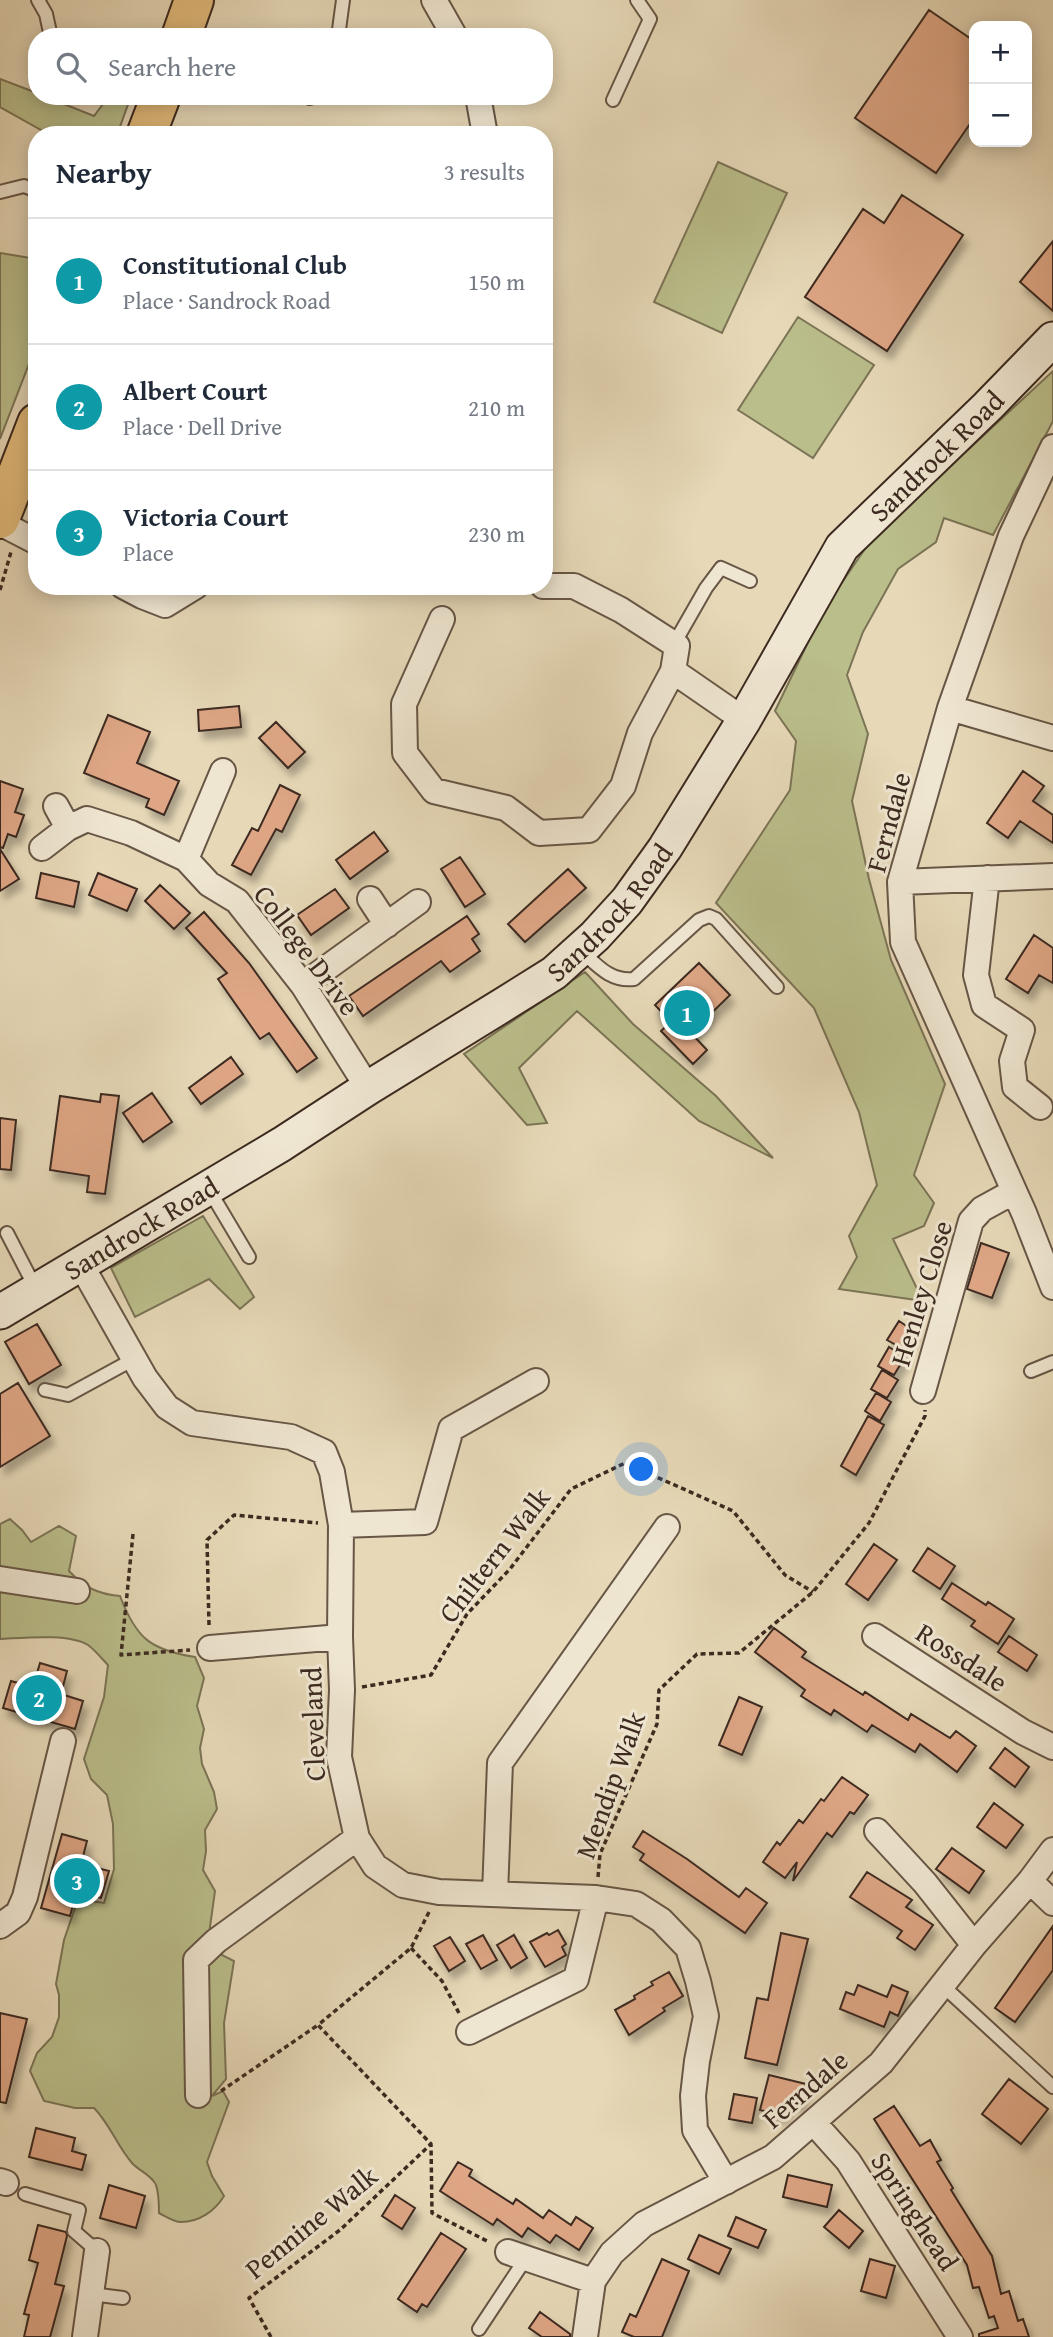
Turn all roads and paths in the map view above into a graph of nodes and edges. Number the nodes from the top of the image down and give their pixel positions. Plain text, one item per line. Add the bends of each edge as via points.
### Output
1 (38, 0) edge
2 (194, 0) edge
3 (344, 0) edge
4 (434, 0) edge
5 (637, 0) edge
6 (49, 28) edge
7 (184, 28) edge
8 (339, 28) edge
9 (450, 28) edge
10 (612, 100) dead end
11 (480, 105) edge
12 (483, 126) edge
13 (28, 188) edge
14 (0, 192) edge
15 (1053, 339) edge
16 (28, 447) edge
17 (1053, 447) edge
18 (0, 521) edge
19 (28, 537) edge
20 (750, 581) dead end
21 (553, 586) edge
22 (142, 595) edge
23 (181, 595) edge
24 (442, 618) dead end
25 (674, 644) junction
26 (673, 671) junction
27 (950, 708) junction
28 (744, 720) junction
29 (1053, 738) edge
30 (224, 772) dead end
31 (56, 806) dead end
32 (68, 828) junction
33 (42, 848) dead end
34 (186, 859) junction
35 (1053, 876) edge
36 (987, 878) junction
37 (900, 882) junction
38 (370, 899) dead end
39 (418, 902) dead end
40 (387, 925) junction
41 (580, 950) junction
42 (303, 985) junction
43 (777, 987) dead end
44 (368, 1088) junction
45 (1040, 1107) dead end
46 (207, 1188) junction
47 (1013, 1192) junction
48 (7, 1233) dead end
49 (249, 1257) dead end
50 (80, 1263) junction
51 (1053, 1287) edge
52 (37, 1289) junction
53 (0, 1312) edge
54 (134, 1359) junction
55 (1053, 1362) edge
56 (1031, 1371) dead end
57 (537, 1381) dead end
58 (45, 1390) dead end
59 (923, 1391) joint
60 (341, 1525) junction
61 (667, 1527) dead end
62 (133, 1534) dead end
63 (0, 1579) edge
64 (77, 1591) dead end
65 (813, 1592) junction
66 (875, 1636) dead end
67 (340, 1637) junction
68 (210, 1648) junction
69 (342, 1690) junction
70 (63, 1741) dead end
71 (1053, 1747) edge
72 (877, 1831) dead end
73 (356, 1838) junction
74 (1053, 1850) edge
75 (1030, 1881) junction
76 (439, 1892) junction
77 (495, 1894) junction
78 (596, 1898) junction
79 (1053, 1903) edge
80 (0, 1926) edge
81 (974, 1945) junction
82 (411, 1948) junction
83 (942, 1985) junction
84 (318, 2025) junction
85 (469, 2032) joint
86 (1053, 2087) edge
87 (204, 2096) joint
88 (814, 2123) junction
89 (430, 2144) junction
90 (726, 2182) junction
91 (10, 2186) edge
92 (97, 2251) joint
93 (517, 2255) junction
94 (593, 2281) junction
95 (91, 2294) junction
96 (123, 2298) dead end
97 (479, 2329) dead end
98 (85, 2337) edge
99 (271, 2337) edge
100 (585, 2337) edge
101 (960, 2337) edge

1 - 6 lane
2 - 7 main road
3 - 8 lane
4 - 9 street
5 - 10 lane via 650,19
11 - 12 street
13 - 14 lane
15 - 28 street, Sandrock Road via 842,547
16 - 18 main road
17 - 27 street, Ferndale via 1011,536
18 - 19 street
20 - 25 lane via 721,568
21 - 25 street via 574,586
22 - 23 street via 165,605
24 - 26 street via 404,704 405,753 434,791 506,808 539,833 589,830 623,786 640,733
25 - 26 street
26 - 28 street
27 - 29 street
27 - 37 street, Ferndale
28 - 41 street, Sandrock Road via 665,848 626,901
30 - 34 street
31 - 32 street
32 - 33 street, College Drive
32 - 34 street, College Drive via 87,819 131,833
34 - 42 street, College Drive via 209,884 237,901
35 - 36 street
36 - 37 street
36 - 45 street via 976,975 984,1004 1022,1030 1012,1061 1015,1087
37 - 47 street, Ferndale via 903,942
38 - 40 street
39 - 40 street
40 - 42 street
41 - 43 lane via 609,975 622,981 634,979 709,916
41 - 44 street, Sandrock Road via 554,973
42 - 44 street, College Drive
44 - 46 street, Sandrock Road
46 - 49 lane
46 - 50 street, Sandrock Road
47 - 51 street, Ferndale
47 - 59 street, Henley Close via 982,1209 971,1221
48 - 52 lane
50 - 52 street, Sandrock Road
50 - 54 street, Cleveland
52 - 53 street, Sandrock Road
54 - 58 lane via 68,1395
54 - 60 street, Cleveland via 167,1407 192,1423 291,1437 324,1452
55 - 56 lane
57 - 60 street via 451,1429 425,1522
59 - 65 path, Mendip Walk via 925,1416 869,1522
60 - 67 street, Cleveland
60 - 68 path via 234,1515 207,1540
61 - 77 street via 500,1763
62 - 68 path via 121,1655
63 - 64 street
65 - 69 path, Chiltern Walk via 785,1575 733,1511 625,1463 571,1489 510,1569 467,1614 431,1675
65 - 78 path, Mendip Walk via 738,1653 697,1654 659,1690 657,1724 600,1854
66 - 71 street, Rossdale
67 - 68 street
67 - 69 street, Cleveland
69 - 73 street, Cleveland via 339,1757
70 - 80 street via 25,1896 18,1913
72 - 81 street via 925,1882
73 - 76 street, Cleveland via 375,1866 403,1885
73 - 87 street via 196,1960
74 - 75 street, Ferndale
75 - 79 street
75 - 81 street, Ferndale
76 - 77 street, Cleveland
76 - 82 path
77 - 78 street, Cleveland
78 - 85 street via 576,1979
78 - 90 street, Cleveland via 636,1904 661,1920 688,1948 706,2015 693,2096 695,2130
81 - 83 street, Ferndale
82 - 84 path
82 - 85 path via 442,1981
83 - 86 lane
83 - 88 street, Ferndale via 881,2063
84 - 87 path
84 - 89 path
88 - 90 street, Ferndale via 773,2157
88 - 101 street, Springhead via 848,2161
89 - 93 path via 432,2213
89 - 99 path, Pennine Walk via 341,2230 249,2298
90 - 94 street, Ferndale via 644,2224 612,2253
91 - 92 lane via 79,2210 74,2231
92 - 95 street
93 - 94 street
93 - 97 lane
94 - 100 street, Ferndale
95 - 96 lane
95 - 98 street

